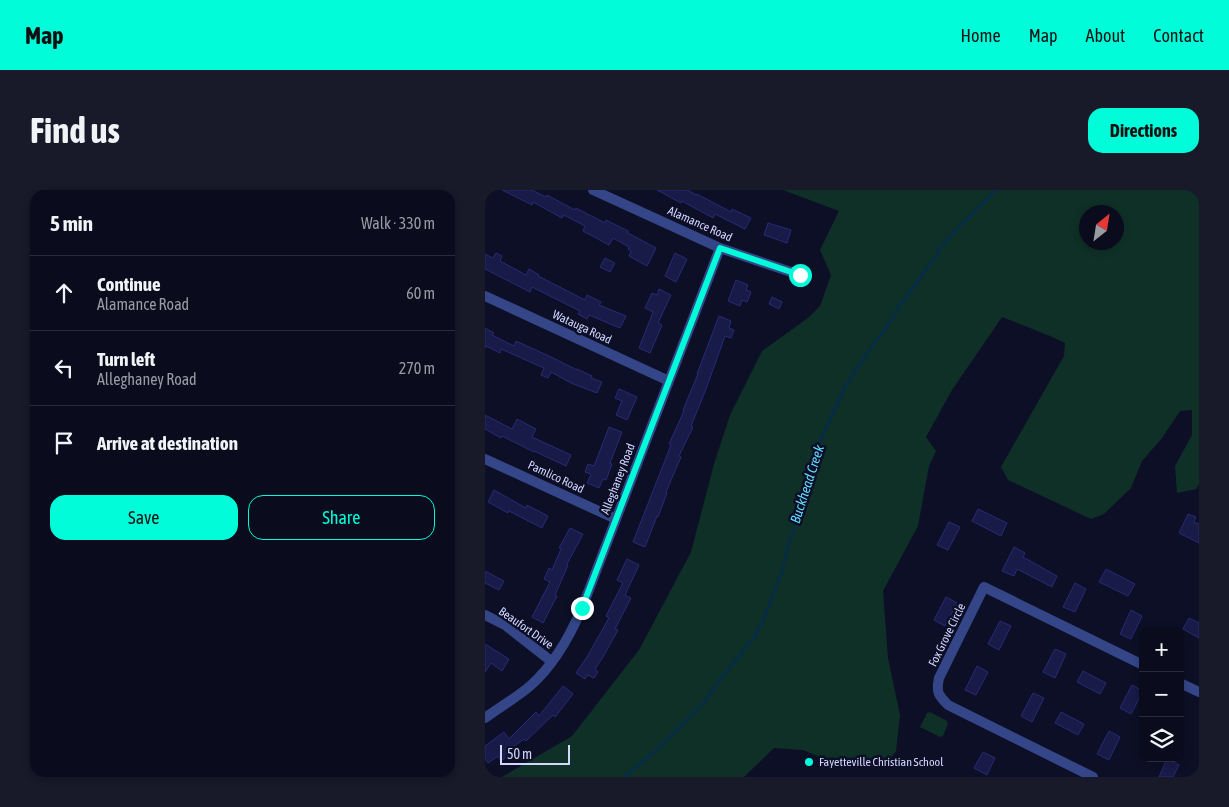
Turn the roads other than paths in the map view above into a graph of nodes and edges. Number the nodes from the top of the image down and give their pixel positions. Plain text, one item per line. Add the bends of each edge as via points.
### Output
1 (593, 190) edge
2 (720, 248) junction
3 (800, 275) dead end
4 (485, 296) edge
5 (669, 381) junction
6 (485, 458) edge
7 (616, 519) junction
8 (485, 614) edge
9 (551, 661) junction
10 (1139, 663) edge
11 (1184, 685) edge
12 (1199, 692) edge
13 (485, 718) edge
14 (1093, 777) edge

1 - 2 street, Alamance Road
2 - 3 street, Alamance Road
2 - 5 street, Alleghaney Road
4 - 5 street, Watauga Road
5 - 7 street, Alleghaney Road
6 - 7 street, Pamlico Road
7 - 9 street, Alleghaney Road via 576,622
8 - 9 street, Beaufort Drive
9 - 13 street, Alleghaney Road via 530,686
10 - 14 street, Fox Grove Circle via 984,587 939,678 939,697 948,705
11 - 12 street

